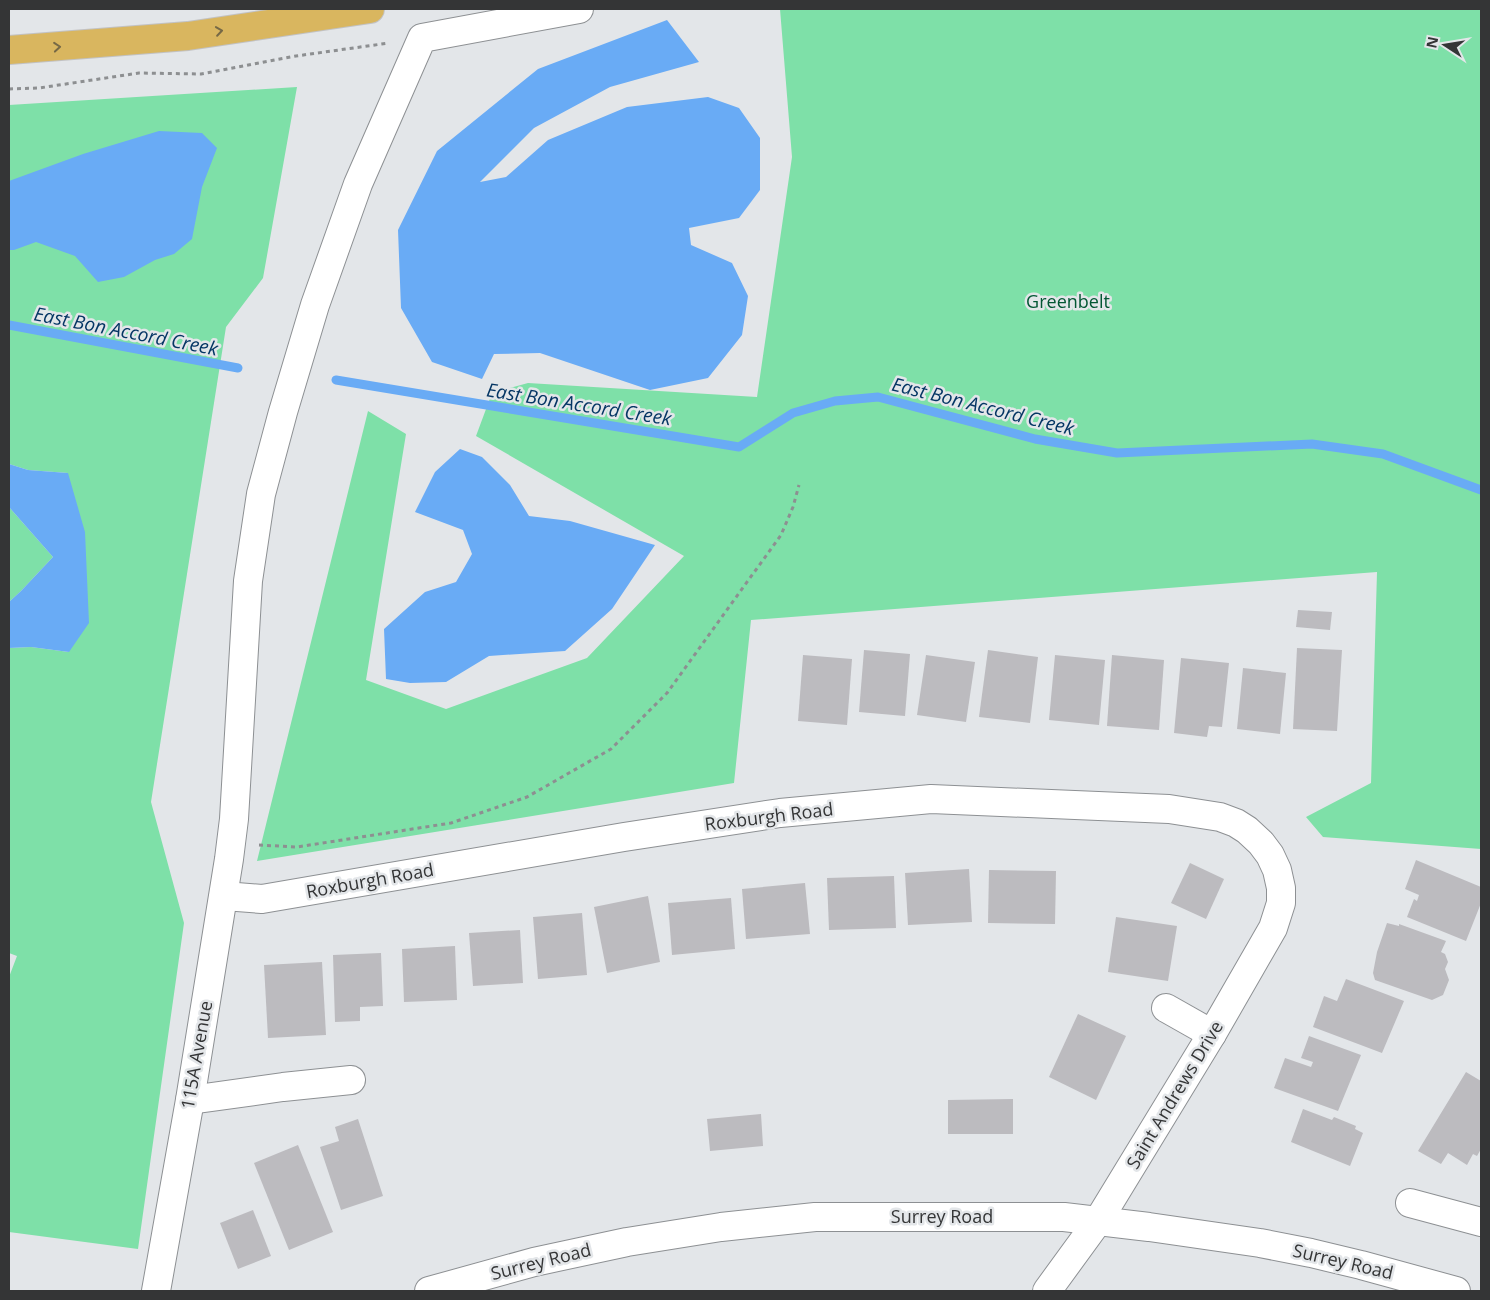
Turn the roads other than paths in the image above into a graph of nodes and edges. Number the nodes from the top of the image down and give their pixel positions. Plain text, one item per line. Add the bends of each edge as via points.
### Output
1 (370, 9) edge
2 (579, 9) edge
3 (9, 50) edge
4 (1281, 888) joint
5 (224, 896) junction
6 (1166, 1008) dead end
7 (1212, 1034) junction
8 (351, 1080) dead end
9 (190, 1100) junction
10 (1410, 1203) dead end
11 (1098, 1220) junction
12 (1481, 1222) edge
13 (156, 1291) edge
14 (429, 1291) edge
15 (1047, 1291) edge
16 (1456, 1291) edge

3 -> 1 highway via 188,36
2 - 5 street, 115A Avenue via 422,38 358,184 318,295 261,494 248,581 233,831
4 - 5 street, Roxburgh Road via 1277,870 1261,843 1236,823 1220,817 1169,808 931,799 780,813 262,899
4 - 7 street, Saint Andrews Drive via 1273,928
5 - 9 street, 115A Avenue
6 - 7 street
7 - 11 street, Saint Andrews Drive
8 - 9 street
9 - 13 street, 115A Avenue
10 - 12 street
11 - 14 street, Surrey Road via 1064,1217 806,1218 721,1227 627,1242 534,1262
11 - 15 street, Saint Andrews Drive
11 - 16 street, Surrey Road via 1277,1247 1361,1265

